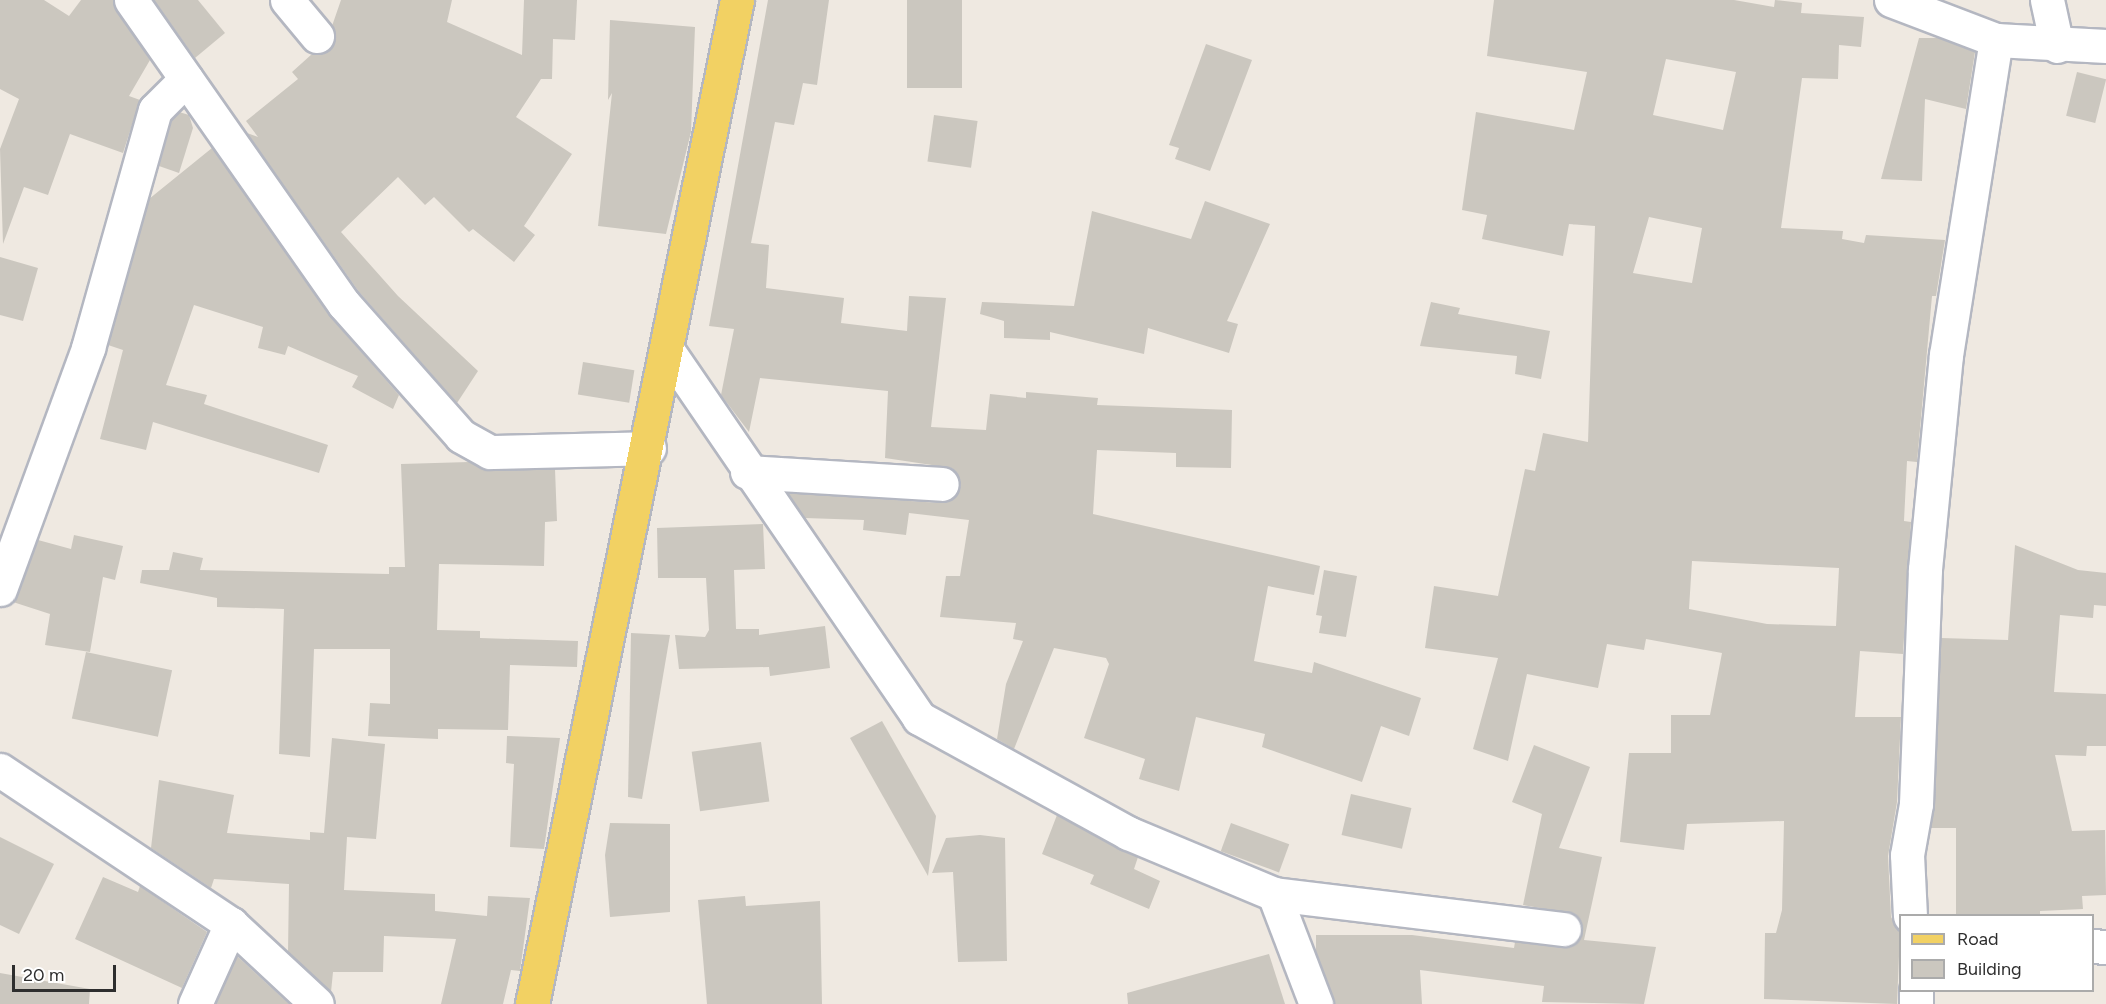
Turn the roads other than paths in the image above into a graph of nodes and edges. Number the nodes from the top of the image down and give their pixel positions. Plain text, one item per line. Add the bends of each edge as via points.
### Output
1 (131, 0) edge
2 (287, 0) edge
3 (737, 0) edge
4 (1891, 0) edge
5 (2047, 0) edge
6 (317, 36) dead end
7 (1996, 40) junction
8 (2057, 46) junction
9 (2106, 46) edge
10 (186, 79) junction
11 (668, 351) junction
12 (649, 448) junction
13 (747, 472) junction
14 (942, 484) dead end
15 (0, 589) edge
16 (0, 770) edge
17 (1274, 894) junction
18 (1910, 914) edge
19 (231, 924) junction
20 (1564, 929) dead end
21 (195, 1004) edge
22 (317, 1004) edge
23 (532, 1004) edge
24 (1316, 1004) edge

1 - 10 street
2 - 6 street
3 - 11 main road
4 - 7 street
5 - 8 street
7 - 8 street
7 - 18 street via 1944,367 1925,569 1916,804 1906,855
8 - 9 street
10 - 12 street via 344,304 461,436 490,452
10 - 15 street via 155,110 88,348
11 - 12 main road
11 - 13 street
12 - 23 main road
13 - 14 street
13 - 17 street via 827,577 919,718 1128,833
16 - 19 street
17 - 20 street
17 - 24 street
19 - 21 street
19 - 22 street

